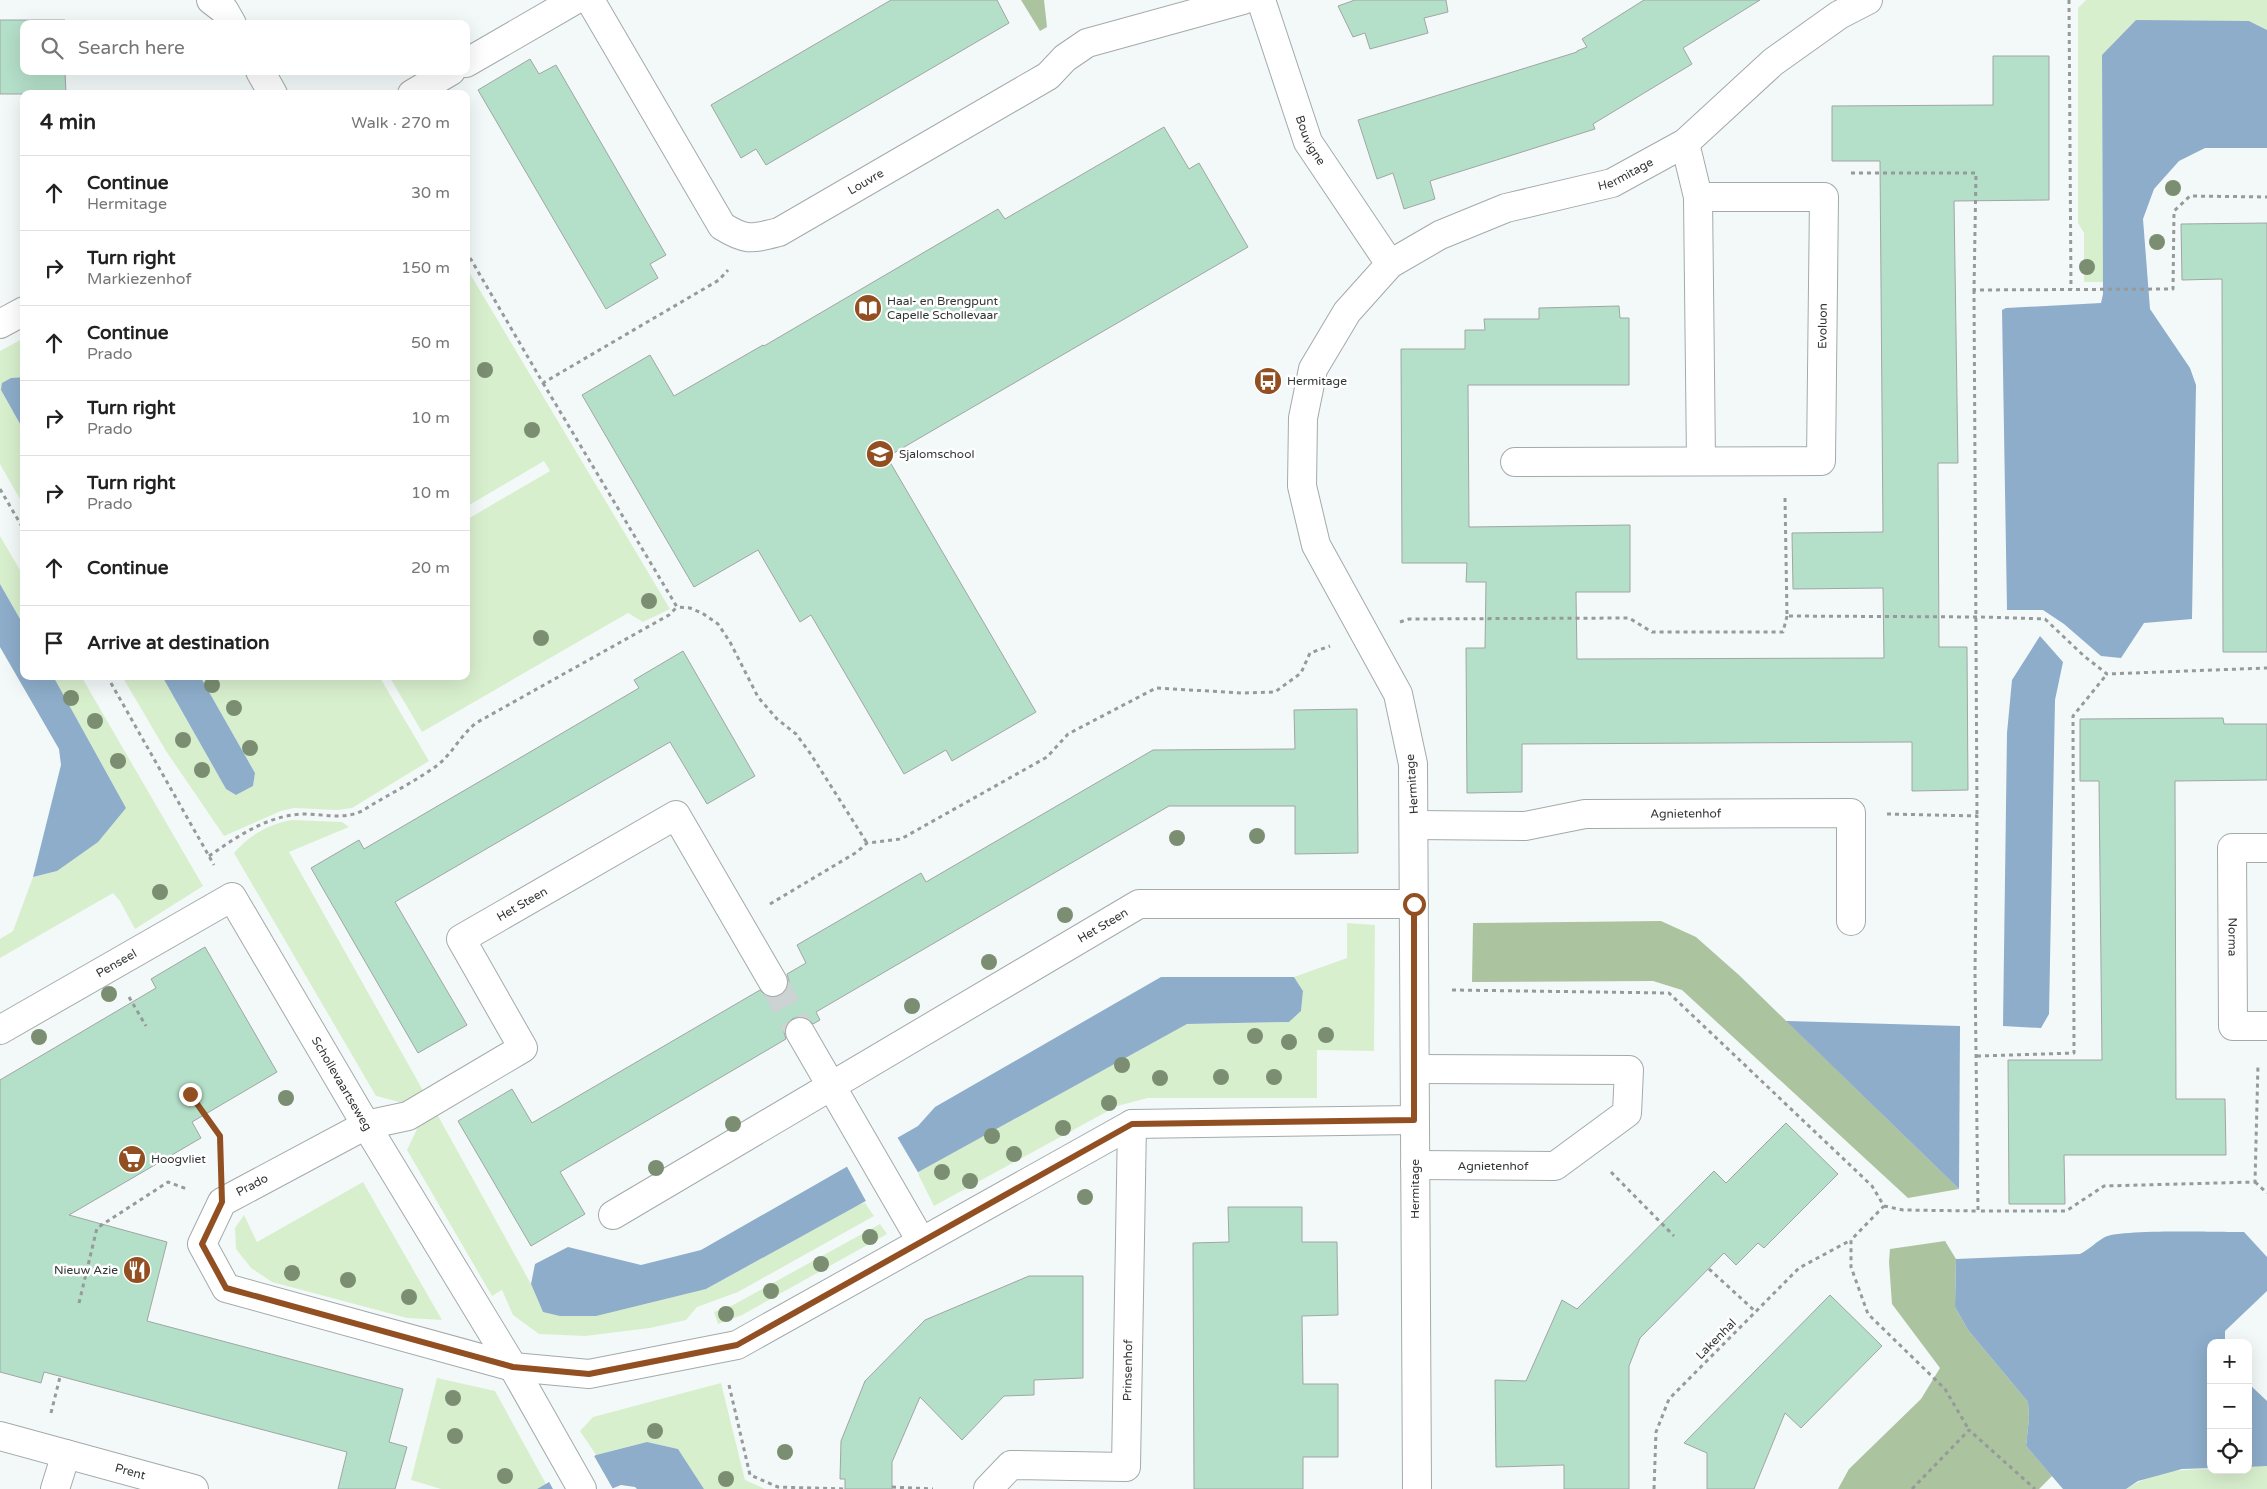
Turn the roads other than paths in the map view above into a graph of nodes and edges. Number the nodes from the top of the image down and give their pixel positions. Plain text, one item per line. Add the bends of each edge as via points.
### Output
1 (211, 0) edge
2 (575, 0) edge
3 (590, 0) edge
4 (1243, 0) edge
5 (1261, 0) edge
6 (1868, 0) edge
7 (230, 20) edge
8 (470, 61) edge
9 (262, 75) edge
10 (444, 75) edge
11 (271, 90) edge
12 (419, 90) edge
13 (1685, 143) junction
14 (1698, 197) junction
15 (1390, 264) junction
16 (20, 313) edge
17 (0, 324) edge
18 (1701, 461) junction
19 (1515, 462) dead end
20 (1415, 825) junction
21 (2267, 848) edge
22 (232, 897) joint
23 (1414, 904) junction
24 (1850, 921) dead end
25 (773, 982) tunnel mouth
26 (2263, 1026) edge
27 (0, 1030) edge
28 (800, 1032) tunnel mouth
29 (1415, 1069) junction
30 (830, 1086) junction
31 (1414, 1120) junction
32 (1132, 1124) junction
33 (366, 1125) junction
34 (1415, 1166) junction
35 (613, 1215) dead end
36 (920, 1241) junction
37 (513, 1367) junction
38 (0, 1436) edge
39 (66, 1454) junction
40 (55, 1489) edge
41 (194, 1489) edge
42 (582, 1489) edge
43 (988, 1489) edge
44 (1417, 1489) edge

1 - 7 street via 224,10
2 - 8 street
3 - 4 street, Louvre via 722,226 740,238 779,232 1048,76 1065,58 1087,43
5 - 15 street, Bouvigne via 1308,142
6 - 13 street, Hermitage via 1839,15 1773,62
9 - 11 street
10 - 12 street
13 - 14 street
13 - 15 street, Hermitage via 1612,183 1506,208 1440,235
14 - 18 street
14 - 18 street, Evoluon via 1824,196 1821,461
15 - 20 street, Hermitage via 1347,312 1313,369 1303,418 1302,486 1316,546 1398,694 1413,764
16 - 17 street
18 - 19 street, Evoluon
20 - 23 street, Hermitage
20 - 24 street, Agnietenhof via 1525,826 1585,814 1851,813
21 - 26 street, Norma via 2232,848 2233,1026
22 - 27 street, Penseel
22 - 33 street, Schollevaartseweg
23 - 29 street, Hermitage
23 - 30 street, Het Steen via 1139,904
25 - 33 street, Het Steen via 676,815 461,939 523,1048 408,1116
28 - 30 street
29 - 31 street, Hermitage
29 - 34 street, Agnietenhof via 1628,1070 1627,1113 1555,1166
30 - 35 street, Het Steen
30 - 36 street
31 - 32 street
31 - 34 street, Hermitage
32 - 36 street
32 - 43 street, Prinsenhof via 1126,1467 1011,1465
33 - 37 street, Schollevaartseweg
33 - 37 street, Prado via 222,1202 202,1244 226,1288
34 - 44 street, Hermitage
36 - 37 street via 737,1345 589,1374
37 - 42 street, Schollevaartseweg
38 - 39 street, Prent
39 - 40 street
39 - 41 street, Prent

